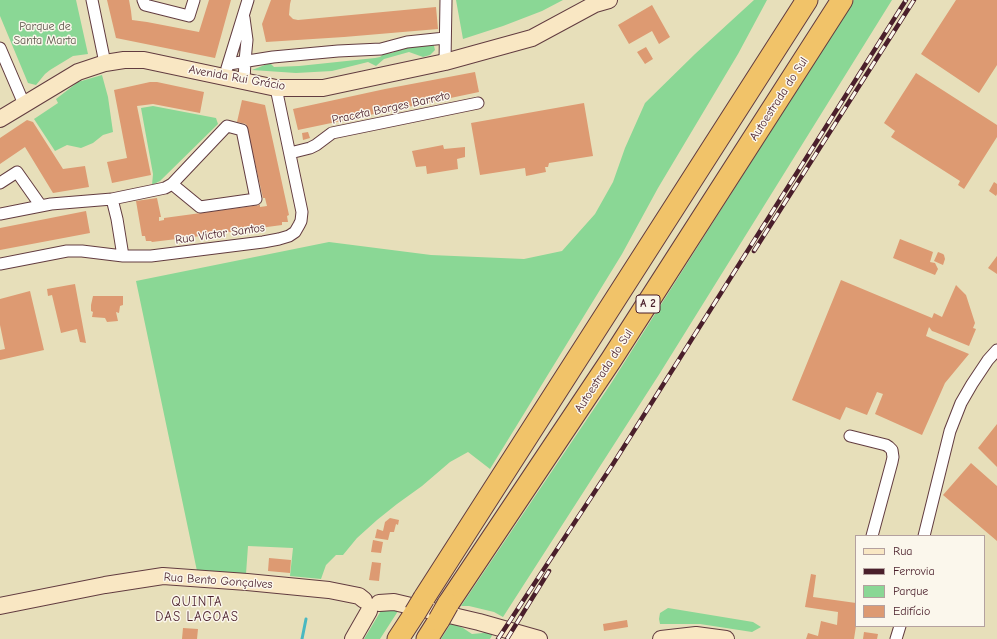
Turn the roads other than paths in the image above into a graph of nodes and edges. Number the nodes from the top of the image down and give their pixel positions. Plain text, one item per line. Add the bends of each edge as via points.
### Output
1 (92, 0) edge
2 (144, 0) edge
3 (194, 0) edge
4 (248, 0) edge
5 (446, 0) edge
6 (807, 0) edge
7 (842, 0) edge
8 (601, 1) edge
9 (244, 14) junction
10 (446, 38) junction
11 (0, 48) edge
12 (250, 60) junction
13 (445, 62) junction
14 (105, 63) junction
15 (226, 70) junction
16 (244, 81) junction
17 (276, 88) junction
18 (478, 103) dead end
19 (24, 104) junction
20 (0, 119) edge
21 (290, 153) junction
22 (0, 183) edge
23 (172, 184) junction
24 (112, 199) junction
25 (41, 206) junction
26 (0, 214) edge
27 (123, 256) junction
28 (0, 264) edge
29 (997, 350) edge
30 (850, 436) dead end
31 (872, 535) edge
32 (924, 535) edge
33 (371, 604) junction
34 (0, 606) edge
35 (900, 627) edge
36 (353, 639) edge
37 (398, 639) edge
38 (426, 639) edge
39 (539, 639) edge
40 (661, 639) edge
41 (726, 639) edge
42 (896, 639) edge

1 - 14 street
2 - 3 street via 144,5 189,16
4 - 9 street
5 - 10 street
6 - 37 highway, A 2
7 - 38 highway, Autoestrada do Sul / A 2 via 611,360
8 - 13 street, Avenida Rui Grácio via 532,38
9 - 12 street
9 - 15 street
10 - 12 street, Avenida Rui Grácio via 407,42 381,49
10 - 13 street
11 - 19 street
12 - 15 street, Avenida Rui Grácio
12 - 16 street
13 - 17 street, Avenida Rui Grácio via 323,88
14 - 15 street, Avenida Rui Grácio via 144,60
14 - 19 street, Avenida Rui Grácio via 78,72
15 - 16 street, Avenida Rui Grácio
16 - 17 street, Avenida Rui Grácio
17 - 21 street, Rua Victor Santos
18 - 21 street, Praceta Borges Barreto via 332,133 310,148
19 - 20 street, Avenida Rui Grácio
21 - 27 street, Rua Victor Santos via 302,218 295,232 289,236 151,256
22 - 25 street via 17,172
23 - 23 street via 200,207 256,199 242,130 227,126
23 - 24 street via 165,188
24 - 25 street
24 - 27 street
25 - 26 street
27 - 28 street, Rua Victor Santos via 73,251
29 - 32 street via 961,403 950,431
30 - 31 street via 886,445 892,450 892,462
33 - 34 street, Rua Bento Gonçalves via 358,596 330,590 163,576
33 - 36 street
33 - 39 street, Rua Bento Gonçalves via 394,602
35 - 42 street
40 - 41 street via 696,636

